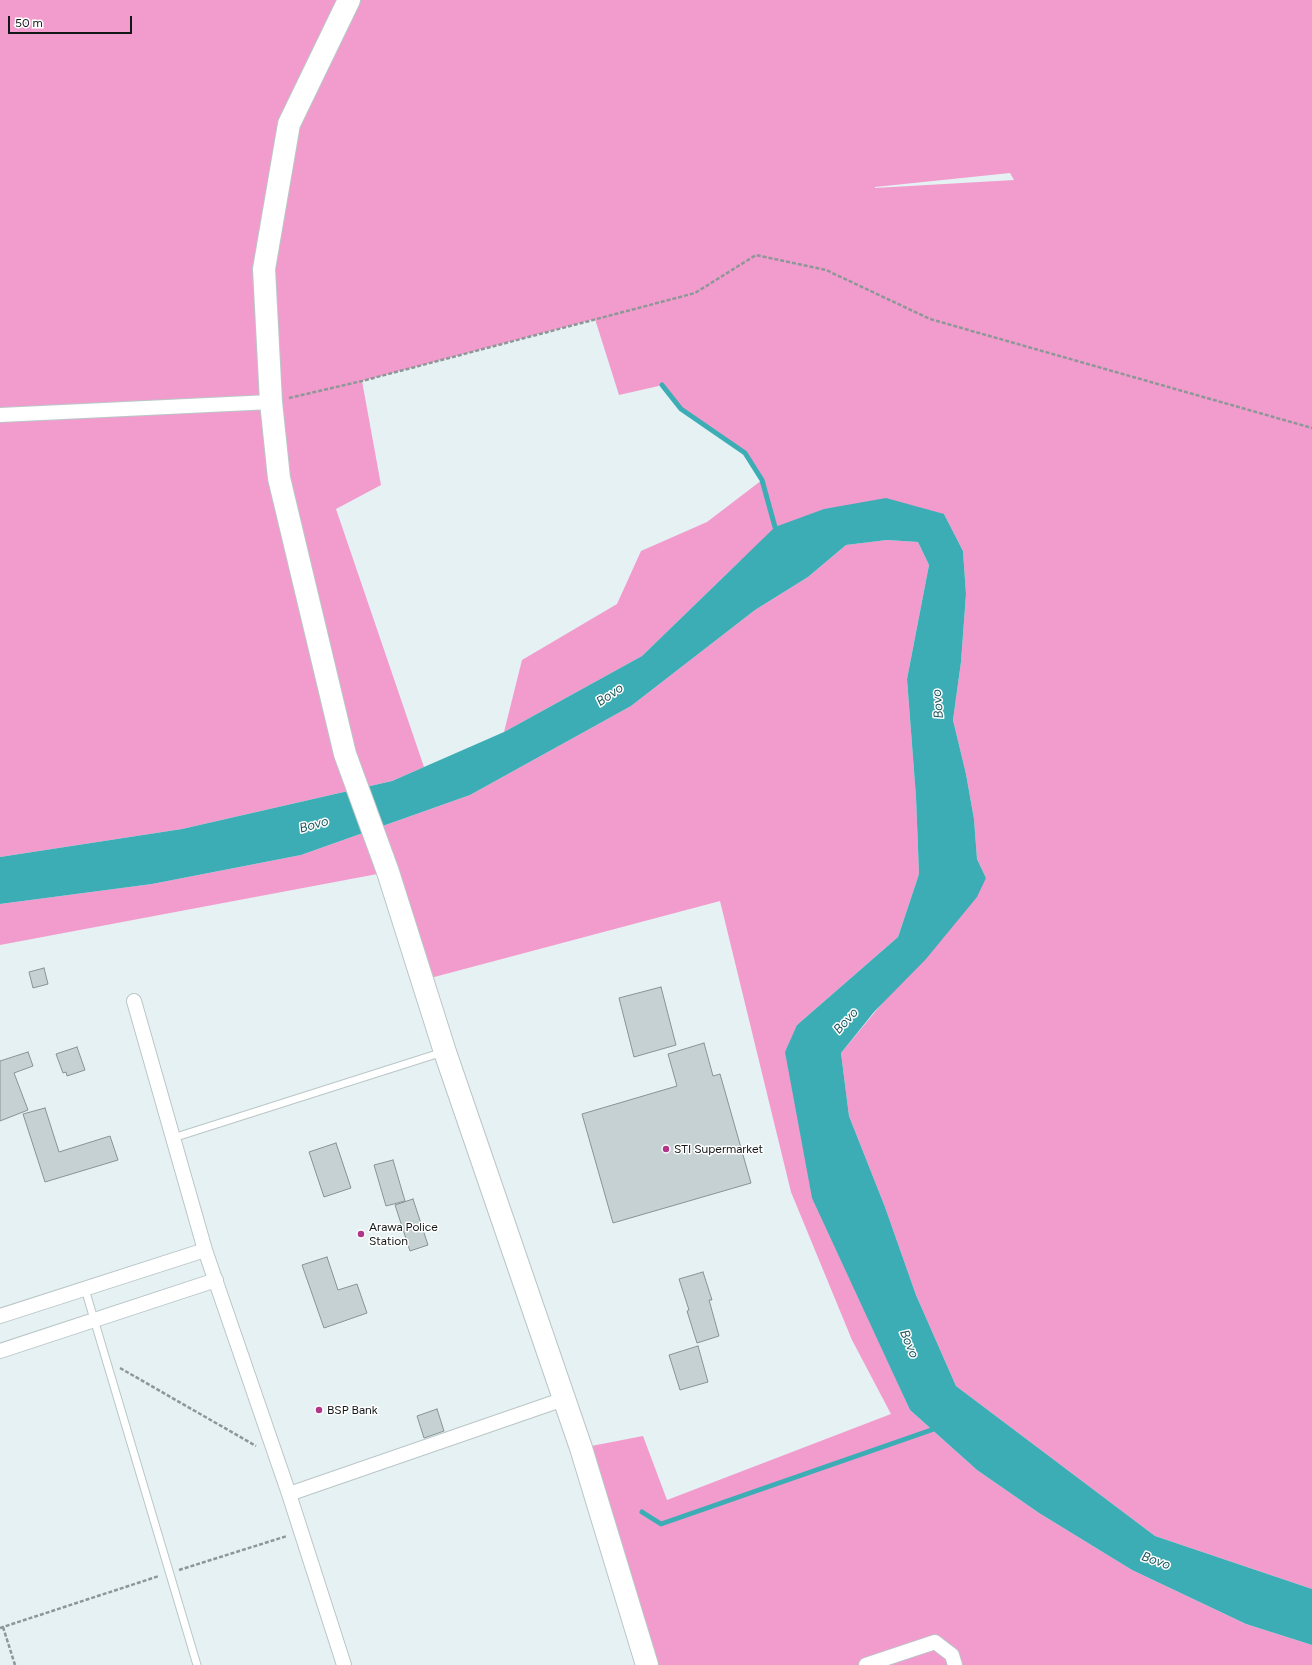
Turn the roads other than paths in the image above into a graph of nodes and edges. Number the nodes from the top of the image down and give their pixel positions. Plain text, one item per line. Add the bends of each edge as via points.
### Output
1 (349, 0) edge
2 (271, 402) junction
3 (0, 415) edge
4 (134, 1001) dead end
5 (445, 1052) junction
6 (173, 1138) junction
7 (205, 1250) junction
8 (216, 1280) junction
9 (84, 1288) junction
10 (0, 1316) edge
11 (94, 1320) junction
12 (0, 1351) edge
13 (564, 1399) junction
14 (289, 1494) junction
15 (197, 1665) edge
16 (344, 1665) edge
17 (647, 1665) edge
18 (866, 1665) edge
19 (956, 1665) edge

1 - 2 main road via 289,124 264,269
2 - 3 street
2 - 5 main road via 279,478 344,754 414,951
4 - 6 street
5 - 6 lane
5 - 13 main road
6 - 7 street
7 - 8 street
7 - 9 street
8 - 11 street
8 - 14 street
9 - 10 street
9 - 11 lane
11 - 12 street
11 - 15 lane
13 - 14 street
13 - 17 main road
14 - 16 street
18 - 19 street via 936,1642 952,1655

